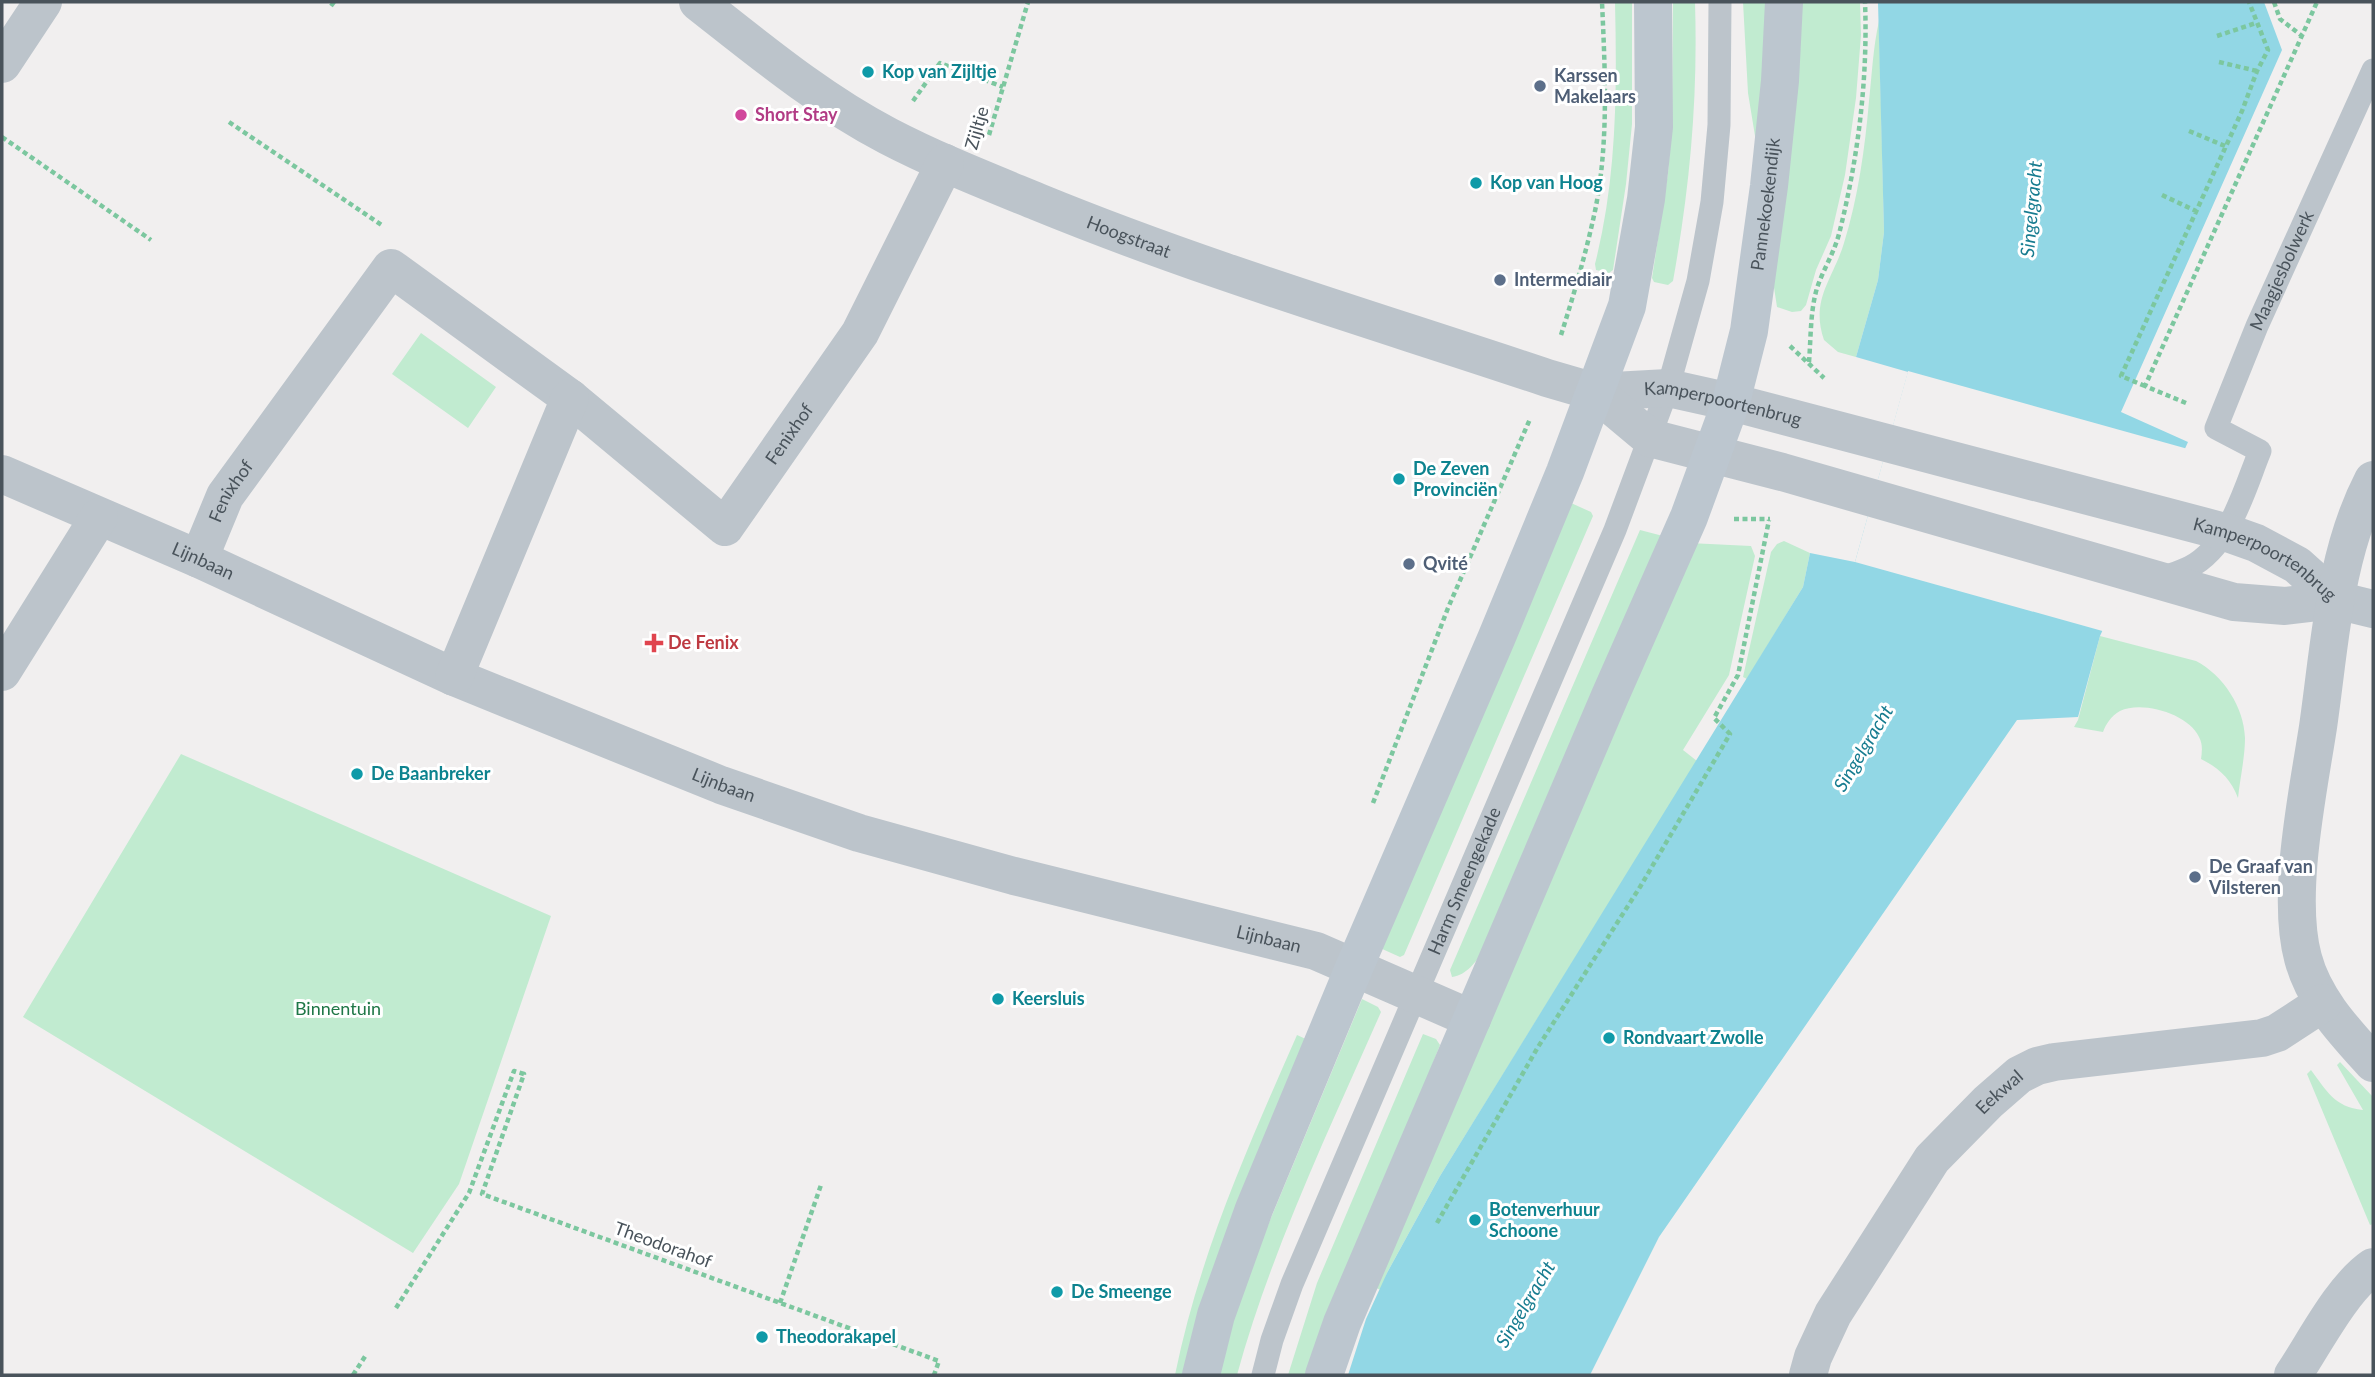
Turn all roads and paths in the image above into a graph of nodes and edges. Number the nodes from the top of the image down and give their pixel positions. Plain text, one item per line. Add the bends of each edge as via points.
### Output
1 (43, 2) edge
2 (698, 2) edge
3 (1028, 2) edge
4 (1602, 2) edge
5 (1653, 2) edge
6 (1720, 2) edge
7 (1784, 2) edge
8 (1865, 2) edge
9 (2249, 2) edge
10 (2274, 2) edge
11 (2317, 2) edge
12 (2256, 23) junction
13 (2217, 36) dead end
14 (2302, 36) junction
15 (2219, 62) dead end
16 (2, 64) edge
17 (2373, 70) edge
18 (2257, 71) junction
19 (1003, 87) junction
20 (229, 122) dead end
21 (2189, 131) dead end
22 (888, 136) junction
23 (2, 137) edge
24 (2225, 146) junction
25 (961, 170) junction
26 (2162, 195) dead end
27 (2196, 211) junction
28 (150, 240) dead end
29 (390, 268) junction
30 (1810, 362) dead end
31 (1547, 378) junction
32 (2146, 386) junction
33 (1668, 388) junction
34 (1595, 392) junction
35 (570, 398) junction
36 (1731, 402) junction
37 (2217, 428) junction
38 (1650, 438) junction
39 (1712, 455) junction
40 (2, 474) edge
41 (2373, 480) edge
42 (99, 517) junction
43 (1769, 520) dead end
44 (2225, 532) junction
45 (198, 559) junction
46 (2156, 580) junction
47 (2336, 600) junction
48 (2373, 609) edge
49 (2, 672) edge
50 (454, 677) junction
51 (1354, 968) junction
52 (1415, 995) junction
53 (2323, 1003) junction
54 (1472, 1019) junction
55 (2373, 1063) edge
56 (821, 1185) dead end
57 (470, 1190) junction
58 (482, 1194) junction
59 (1436, 1225) dead end
60 (2373, 1268) edge
61 (780, 1303) junction
62 (396, 1308) dead end
63 (366, 1355) dead end
64 (354, 1375) edge
65 (934, 1375) edge
66 (1201, 1375) edge
67 (1263, 1375) edge
68 (1324, 1375) edge
69 (1808, 1375) edge
70 (2294, 1375) edge

1 - 16 street
2 - 22 street, Hoogstraat via 842,110
3 - 19 path, Zijltje
4 - 31 path via 1605,78 1595,209
5 - 34 main road via 1654,127 1646,199 1627,306
6 - 33 lane via 1719,125 1712,202 1697,289
7 - 36 main road, Pannekoekendijk via 1769,186 1749,331
8 - 30 path via 1867,47 1856,146 1838,235 1817,289
9 - 12 path
10 - 14 path via 2280,19
11 - 14 path
12 - 13 path
12 - 18 path via 2268,50
14 - 32 path
15 - 18 path
17 - 37 lane, Maagjesbolwerk via 2257,326
18 - 24 path
19 - 22 path, Zijltje via 940,63
19 - 25 path, Zijltje
20 - 29 path via 383,226
21 - 24 path
22 - 25 street, Hoogstraat
23 - 28 path
24 - 27 path
25 - 31 street, Hoogstraat via 1175,256
25 - 35 street, Fenixhof via 860,334 725,527
26 - 27 path
27 - 32 path via 2122,376
29 - 35 street, Fenixhof
29 - 45 street, Fenixhof via 225,496
31 - 34 street, Hoogstraat
32 - 37 path via 2212,413 2207,425
33 - 34 street, Kamperpoortenbrug
33 - 36 street, Kamperpoortenbrug
33 - 38 lane, Harm Smeengekade
34 - 38 street, Kamperpoortenbrug
34 - 51 main road via 1496,639
35 - 50 street
36 - 39 main road
36 - 44 street, Kamperpoortenbrug
37 - 44 lane via 2260,451
38 - 39 street, Kamperpoortenbrug
38 - 52 lane, Harm Smeengekade via 1615,530
39 - 46 street, Kamperpoortenbrug
39 - 54 main road
40 - 42 street, Lijnbaan
41 - 47 street via 2354,524
42 - 45 street, Lijnbaan
42 - 49 street
43 - 59 path via 1738,675 1714,718 1730,734 1538,1047
44 - 46 lane via 2209,554
44 - 47 street, Kamperpoortenbrug via 2297,565
45 - 50 street, Lijnbaan
46 - 47 street, Kamperpoortenbrug via 2234,602 2285,606
47 - 48 street
47 - 53 street via 2298,879 2300,945
50 - 51 street, Lijnbaan via 721,785 859,833 1316,951
51 - 52 street, Lijnbaan
51 - 66 main road via 1234,1261
52 - 54 street, Lijnbaan
52 - 67 lane, Harm Smeengekade via 1292,1284
53 - 55 street
53 - 69 street, Eekwal via 2262,1038 2054,1062 2019,1075 1932,1159 1833,1314
54 - 68 main road via 1342,1322
56 - 61 path
57 - 58 path, Theodorahof
57 - 58 path via 514,1071 524,1074
57 - 62 path
58 - 61 path, Theodorahof
60 - 70 street via 2343,1298
61 - 65 path, Theodorahof via 939,1361
63 - 64 path

